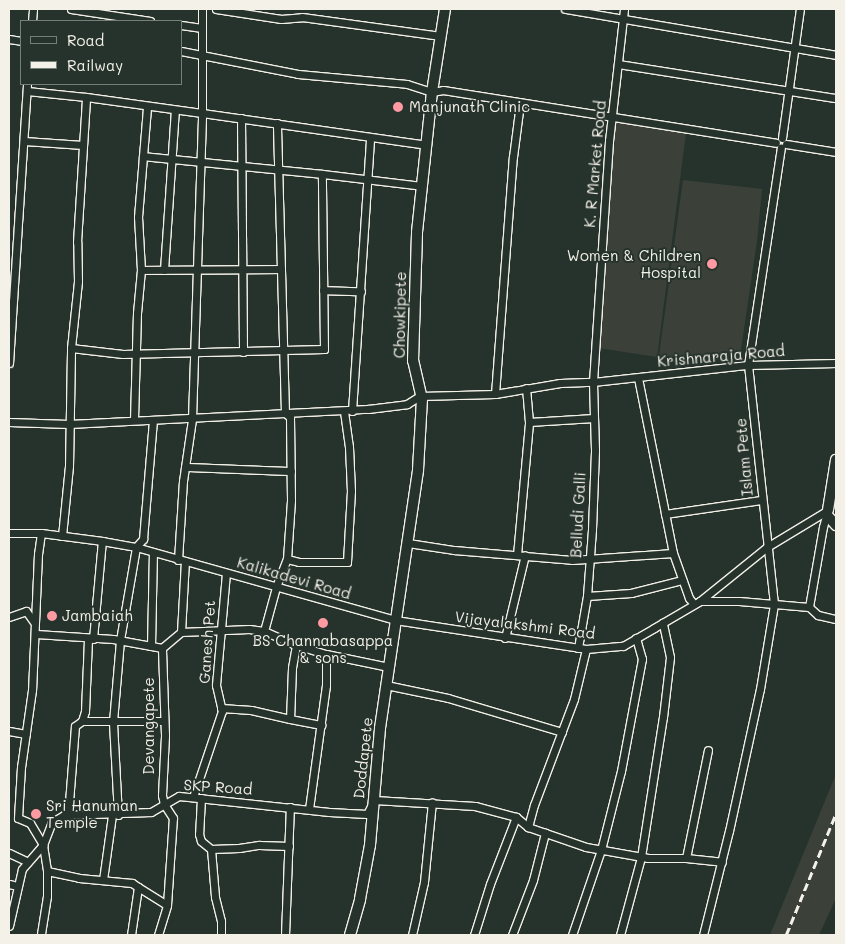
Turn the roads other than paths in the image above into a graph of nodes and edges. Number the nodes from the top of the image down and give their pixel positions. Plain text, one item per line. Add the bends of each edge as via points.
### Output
1 (71, 9) edge
2 (202, 9) edge
3 (216, 9) edge
4 (445, 9) edge
5 (565, 9) edge
6 (624, 9) edge
7 (800, 9) edge
8 (623, 19) junction
9 (143, 20) edge
10 (182, 25) edge
11 (202, 28) junction
12 (440, 36) junction
13 (795, 48) junction
14 (182, 51) edge
15 (202, 55) junction
16 (836, 55) edge
17 (618, 64) junction
18 (27, 87) edge
19 (789, 91) junction
20 (432, 92) junction
21 (86, 97) junction
22 (836, 98) edge
23 (520, 103) junction
24 (147, 107) junction
25 (175, 110) junction
26 (202, 113) junction
27 (612, 116) junction
28 (241, 118) junction
29 (277, 124) junction
30 (370, 138) junction
31 (24, 141) junction
32 (781, 143) junction
33 (83, 145) junction
34 (426, 145) junction
35 (836, 152) edge
36 (143, 156) junction
37 (171, 159) junction
38 (199, 161) junction
39 (241, 166) junction
40 (278, 171) junction
41 (322, 174) junction
42 (367, 181) junction
43 (422, 186) junction
44 (242, 269) junction
45 (281, 269) junction
46 (141, 270) junction
47 (164, 270) junction
48 (196, 270) junction
49 (323, 290) junction
50 (361, 291) junction
51 (71, 348) junction
52 (283, 350) junction
53 (243, 352) junction
54 (135, 353) junction
55 (195, 353) junction
56 (9, 363) edge
57 (836, 363) edge
58 (748, 365) junction
59 (638, 378) junction
60 (593, 382) junction
61 (526, 388) junction
62 (494, 394) junction
63 (420, 396) junction
64 (348, 411) junction
65 (285, 413) junction
66 (594, 418) junction
67 (192, 419) junction
68 (134, 420) junction
69 (153, 420) junction
70 (9, 422) edge
71 (529, 422) junction
72 (68, 424) junction
73 (836, 460) edge
74 (185, 467) junction
75 (291, 471) junction
76 (836, 498) edge
77 (761, 500) junction
78 (827, 512) junction
79 (665, 514) junction
80 (836, 520) edge
81 (836, 525) edge
82 (9, 533) edge
83 (41, 533) junction
84 (62, 536) junction
85 (102, 540) junction
86 (408, 543) junction
87 (767, 546) junction
88 (136, 548) junction
89 (154, 553) junction
90 (673, 553) junction
91 (521, 555) junction
92 (288, 559) junction
93 (590, 559) junction
94 (182, 561) junction
95 (226, 573) junction
96 (682, 580) junction
97 (276, 587) junction
98 (587, 596) junction
99 (697, 602) junction
100 (774, 604) junction
101 (809, 607) junction
102 (9, 617) edge
103 (836, 619) edge
104 (395, 620) junction
105 (34, 622) junction
106 (663, 623) junction
107 (221, 630) junction
108 (264, 631) junction
109 (181, 632) junction
110 (36, 634) junction
111 (505, 638) junction
112 (636, 638) junction
113 (91, 639) junction
114 (120, 640) junction
115 (296, 645) junction
116 (151, 646) junction
117 (162, 648) junction
118 (578, 648) junction
119 (586, 649) junction
120 (326, 654) junction
121 (389, 667) junction
122 (386, 685) junction
123 (221, 708) junction
124 (290, 719) junction
125 (82, 721) junction
126 (164, 721) junction
127 (113, 722) junction
128 (321, 725) junction
129 (9, 731) edge
130 (562, 732) junction
131 (26, 734) junction
132 (708, 750) dead end
133 (193, 797) junction
134 (201, 798) junction
135 (374, 800) junction
136 (432, 802) junction
137 (164, 804) junction
138 (290, 807) junction
139 (310, 809) junction
140 (68, 815) junction
141 (115, 815) junction
142 (516, 817) junction
143 (528, 828) junction
144 (545, 833) junction
145 (43, 845) junction
146 (289, 846) junction
147 (211, 849) junction
148 (601, 850) junction
149 (9, 853) edge
150 (642, 857) junction
151 (686, 858) junction
152 (28, 862) junction
153 (722, 862) junction
154 (47, 871) junction
155 (103, 880) junction
156 (9, 884) edge
157 (17, 886) junction
158 (138, 887) junction
159 (167, 905) junction
160 (9, 926) edge
161 (41, 935) edge
162 (131, 935) edge
163 (158, 935) edge
164 (221, 935) edge
165 (285, 935) edge
166 (350, 935) edge
167 (412, 935) edge
168 (474, 935) edge
169 (512, 935) edge
170 (572, 935) edge
171 (620, 935) edge
172 (703, 935) edge

1 - 9 street
2 - 11 street
3 - 12 street via 281,20 302,17
4 - 12 street, Chowkipete
5 - 8 street
6 - 8 street, K. R Market Road
7 - 13 street, Islam Pete
8 - 13 street
8 - 17 street, K. R Market Road
10 - 11 street
11 - 15 street
12 - 20 street, Chowkipete
13 - 16 street
13 - 19 street, Islam Pete
14 - 15 street
15 - 20 street via 298,74 407,84
15 - 26 street
17 - 19 street
17 - 27 street, K. R Market Road
18 - 21 street
18 - 31 street
19 - 22 street
19 - 32 street, Islam Pete
20 - 23 street via 443,90
20 - 34 street, Chowkipete
21 - 24 street
21 - 33 street
23 - 27 street
23 - 62 street
24 - 25 street
24 - 36 street
25 - 26 street
25 - 37 street
26 - 28 street
26 - 38 street
27 - 32 street
27 - 60 street, K. R Market Road
28 - 29 street
28 - 39 street
29 - 30 street
29 - 40 street
30 - 34 street
30 - 42 street
31 - 33 street
31 - 56 street
32 - 35 street
32 - 58 street, Islam Pete
33 - 51 street via 78,281
34 - 43 street, Chowkipete
36 - 37 street
36 - 46 street via 138,217
37 - 38 street
37 - 47 street
38 - 39 street
38 - 48 street
39 - 40 street
39 - 44 street
40 - 41 street
40 - 45 street
41 - 42 street
41 - 49 street
42 - 43 street
42 - 50 street
43 - 63 street, Chowkipete via 417,232 413,361
44 - 45 street
44 - 48 street
44 - 53 street
45 - 52 street
46 - 47 street
46 - 54 street
47 - 48 street
48 - 55 street
49 - 50 street
49 - 52 street via 324,349
50 - 64 street
51 - 54 street
51 - 72 street
52 - 53 street
52 - 65 street
53 - 55 street
54 - 55 street
54 - 68 street
55 - 67 street
57 - 58 street, Krishnaraja Road
58 - 59 street, Krishnaraja Road
58 - 77 street, Islam Pete
59 - 60 street, Krishnaraja Road
59 - 79 street
60 - 61 street, Krishnaraja Road
60 - 66 street, Belludi Galli
61 - 62 street, Krishnaraja Road
61 - 71 street
62 - 63 street, Krishnaraja Road
63 - 64 street via 407,404
63 - 86 street, Chowkipete via 418,470
64 - 65 street
64 - 92 street via 351,491 347,562
65 - 67 street
65 - 75 street via 290,418
66 - 71 street
66 - 93 street, Belludi Galli
67 - 69 street
67 - 74 street
68 - 69 street
68 - 72 street
69 - 88 street via 143,539
70 - 72 street
71 - 91 street
72 - 84 street via 70,466
73 - 78 street
74 - 75 street
74 - 94 street
75 - 92 street
76 - 78 street
77 - 79 street
77 - 87 street, Islam Pete
78 - 80 street
78 - 81 street via 830,522
78 - 87 street, Vijayalakshmi Road
78 - 101 street
79 - 90 street
82 - 83 street, Kalikadevi Road
83 - 84 street, Kalikadevi Road
83 - 105 street
84 - 85 street, Kalikadevi Road
85 - 88 street, Kalikadevi Road
85 - 113 street
86 - 91 street
86 - 104 street, Chowkipete
87 - 99 street, Vijayalakshmi Road
87 - 100 street, Islam Pete
88 - 89 street, Kalikadevi Road
88 - 114 street
89 - 94 street, Kalikadevi Road
89 - 116 street
90 - 93 street
90 - 96 street
91 - 93 street
91 - 111 street
92 - 97 street
93 - 98 street, Belludi Galli
94 - 95 street, Kalikadevi Road
94 - 109 street
95 - 97 street, Kalikadevi Road
95 - 107 street, Ganesh Pet
96 - 98 street via 631,593
96 - 99 street via 689,598
97 - 104 street, Kalikadevi Road
97 - 108 street
98 - 118 street, Belludi Galli
99 - 100 street
99 - 106 street, Vijayalakshmi Road
100 - 101 street
100 - 153 street, Islam Pete via 760,689
101 - 103 street via 818,615
102 - 105 street via 26,611
104 - 111 street, Vijayalakshmi Road
104 - 121 street, Doddapete
105 - 110 street
106 - 112 street, Vijayalakshmi Road
106 - 150 street via 670,657
107 - 108 street
107 - 109 street
107 - 123 street, Ganesh Pet via 216,685
108 - 115 street
109 - 117 street
110 - 113 street
110 - 131 street
111 - 118 street, Vijayalakshmi Road
112 - 119 street, Vijayalakshmi Road via 623,646
112 - 148 street via 642,659 640,678
113 - 114 street
113 - 125 street
114 - 116 street
114 - 127 street
115 - 120 street
115 - 124 street
116 - 117 street
117 - 126 street, Devangapete
118 - 119 street, Vijayalakshmi Road
119 - 130 street
120 - 121 street
120 - 128 street
121 - 122 street, Doddapete
122 - 130 street via 448,698
122 - 135 street, Doddapete
123 - 124 street via 251,710
123 - 133 street, Ganesh Pet
124 - 128 street
125 - 127 street
125 - 140 street via 75,726
126 - 127 street
126 - 137 street, Devangapete
127 - 141 street
128 - 139 street
129 - 131 street
130 - 143 street
131 - 145 street via 18,818 30,823
132 - 151 street
133 - 134 street, SKP Road
133 - 137 street, SKP Road via 178,796
134 - 138 street, SKP Road
134 - 147 street via 199,834 201,841
135 - 136 street
135 - 139 street, SKP Road via 367,814
135 - 166 street, Doddapete via 370,845
136 - 142 street via 475,806
136 - 167 street via 424,882
137 - 141 street, SKP Road via 151,812
137 - 159 street, Devangapete via 174,818
138 - 139 street, SKP Road
138 - 146 street
140 - 141 street, SKP Road
140 - 145 street via 52,822
141 - 155 street
142 - 143 street
142 - 168 street
143 - 144 street
144 - 148 street
144 - 169 street
145 - 152 street
145 - 154 street
146 - 147 street
146 - 165 street
147 - 164 street
148 - 150 street
148 - 170 street
149 - 152 street
150 - 151 street
150 - 171 street
151 - 153 street
152 - 157 street via 22,869
153 - 172 street, Islam Pete
154 - 155 street
154 - 161 street
155 - 158 street via 132,883
156 - 157 street
157 - 160 street
158 - 159 street
158 - 162 street
159 - 163 street, Devangapete

